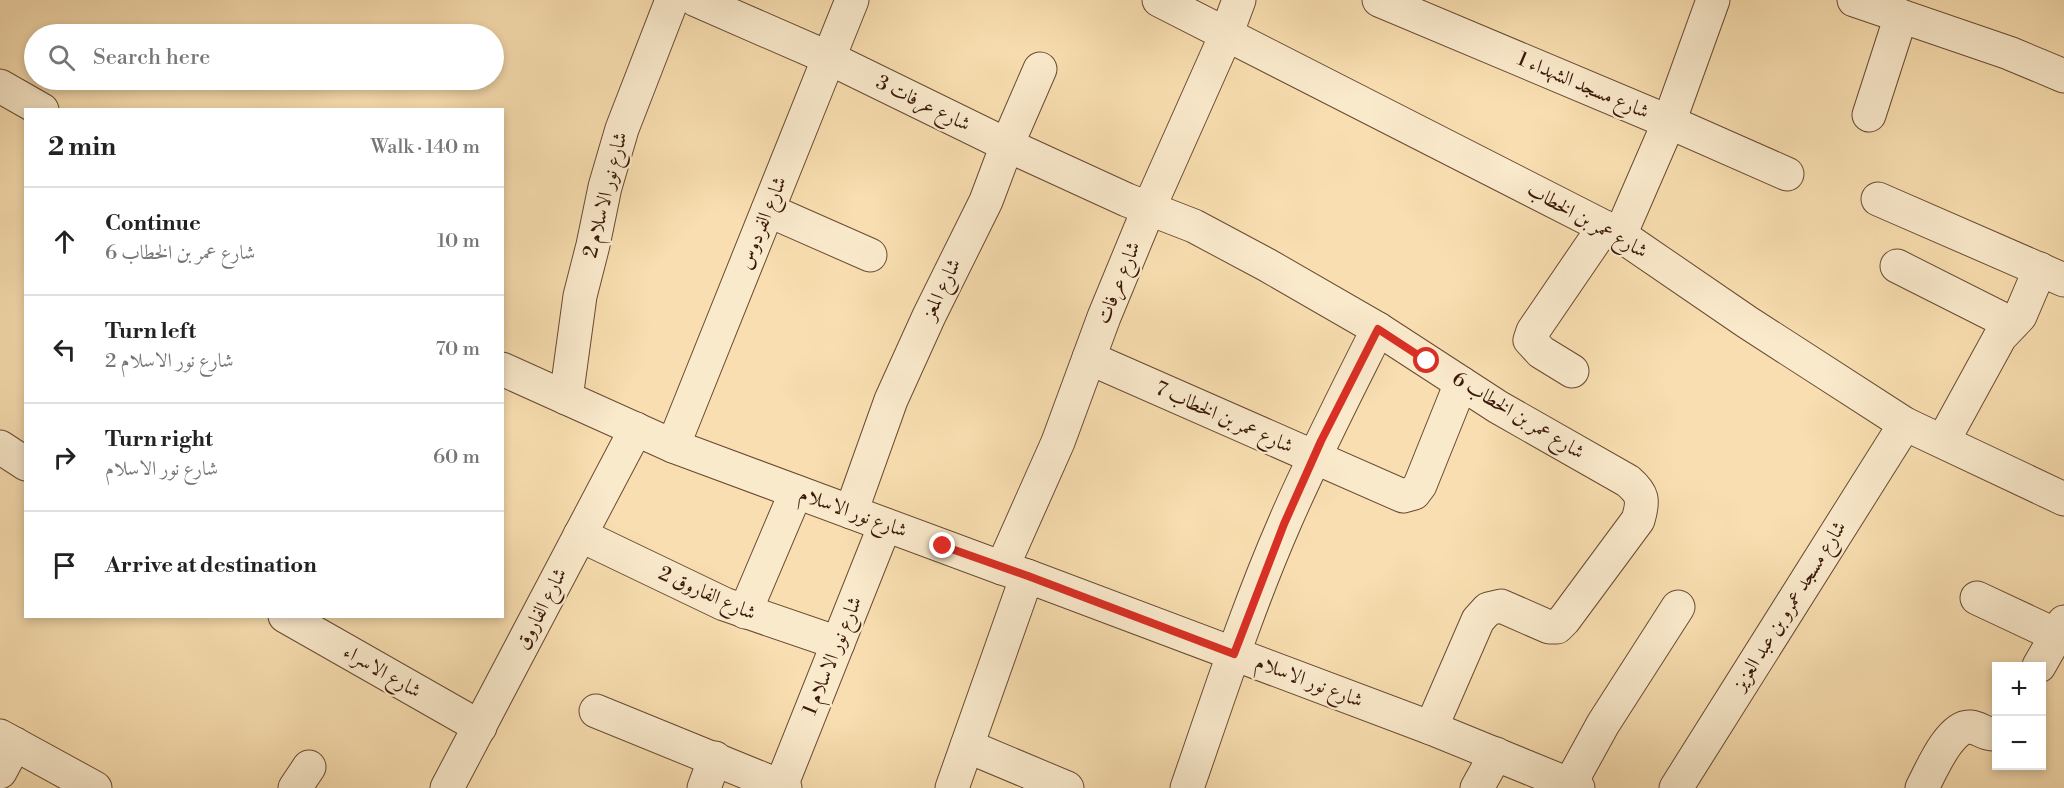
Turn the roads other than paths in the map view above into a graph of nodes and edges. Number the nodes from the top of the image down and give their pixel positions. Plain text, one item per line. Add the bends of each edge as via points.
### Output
1 (672, 0) edge
2 (696, 0) edge
3 (852, 0) edge
4 (1159, 0) edge
5 (1239, 0) edge
6 (1379, 0) edge
7 (1713, 0) edge
8 (1854, 0) edge
9 (1901, 16) junction
10 (1226, 35) junction
11 (829, 58) junction
12 (1040, 69) dead end
13 (2064, 76) edge
14 (0, 86) edge
15 (38, 108) edge
16 (1869, 115) dead end
17 (1669, 122) junction
18 (1007, 145) junction
19 (1786, 174) dead end
20 (1878, 199) dead end
21 (1149, 208) junction
22 (768, 210) junction
23 (1612, 231) junction
24 (870, 255) dead end
25 (1897, 266) dead end
26 (2052, 274) edge
27 (2012, 324) junction
28 (1378, 329) junction
29 (1089, 358) junction
30 (1572, 371) dead end
31 (504, 373) edge
32 (1461, 383) junction
33 (566, 398) junction
34 (1905, 424) junction
35 (636, 429) junction
36 (1943, 441) junction
37 (673, 446) junction
38 (0, 447) edge
39 (1314, 458) junction
40 (24, 463) edge
41 (796, 492) junction
42 (2064, 499) edge
43 (850, 512) junction
44 (885, 525) junction
45 (580, 535) junction
46 (1015, 572) junction
47 (1977, 598) dead end
48 (1678, 607) dead end
49 (745, 612) junction
50 (289, 618) edge
51 (2060, 628) edge
52 (838, 644) junction
53 (1234, 654) junction
54 (2041, 662) edge
55 (596, 711) dead end
56 (480, 727) junction
57 (1431, 728) junction
58 (1992, 734) edge
59 (8, 740) edge
60 (967, 746) junction
61 (1496, 754) junction
62 (0, 772) edge
63 (709, 773) edge
64 (1574, 786) edge
65 (783, 787) edge
66 (95, 788) edge
67 (447, 788) edge
68 (952, 788) edge
69 (1067, 788) edge
70 (1187, 788) edge
71 (1478, 788) edge
72 (1676, 788) edge
73 (1922, 788) edge

1 - 33 street, شارع نور الاسلام 2 via 622,129 605,187 580,296
2 - 11 street, شارع عرفات 3
3 - 11 street, شارع الفردوس
4 - 10 street, شارع عمر بن الخطاب
5 - 10 street, شارع عرفات
6 - 17 street, شارع مسجد الشهداء 1
7 - 17 street
8 - 9 street
9 - 13 street
9 - 16 street
10 - 21 street, شارع عرفات
10 - 23 street, شارع عمر بن الخطاب
11 - 18 street, شارع عرفات 3
11 - 22 street, شارع الفردوس
12 - 18 street, شارع المعز
14 - 15 street
17 - 19 street, شارع مسجد الشهداء 1
17 - 23 street
18 - 21 street, شارع عرفات 3
18 - 43 street, شارع المعز via 986,201 891,400
20 - 26 street
21 - 28 street, شارع عمر بن الخطاب 6 via 1194,226 1268,265
21 - 29 street, شارع عرفات
22 - 24 street
22 - 37 street, شارع الفردوس
23 - 30 street via 1533,331 1530,340 1541,352
23 - 34 street, شارع عمر بن الخطاب
25 - 27 street
26 - 27 street
27 - 36 street via 2000,337
28 - 32 street, شارع عمر بن الخطاب 6
28 - 39 street
29 - 39 street, شارع عمر بن الخطاب 7
29 - 46 street, شارع عرفات
31 - 33 street, شارع نور الاسلام
32 - 39 street, شارع عمر بن الخطاب 7 via 1414,493 1403,496
32 - 57 street, شارع عمر بن الخطاب 6 via 1628,481 1639,491 1642,505 1638,520 1557,627 1501,606 1488,609 1478,620
33 - 35 street, شارع نور الاسلام
34 - 36 street, شارع عمر بن الخطاب
34 - 72 street, شارع مسجد عمرو بن عبد العزيز
35 - 37 street, شارع نور الاسلام
35 - 45 street, شارع الفاروق
36 - 42 street, شارع عمر بن الخطاب
37 - 41 street, شارع نور الاسلام
38 - 40 street
39 - 53 street
41 - 43 street, شارع نور الاسلام
41 - 49 street
43 - 44 street, شارع نور الاسلام
44 - 46 street, شارع نور الاسلام
44 - 52 street, شارع نور الاسلام 1
45 - 49 street, شارع الفاروق 2
45 - 56 street, شارع الفاروق
46 - 53 street, شارع نور الاسلام
46 - 60 street, شارع عرفات
47 - 51 street
48 - 64 street via 1609,714
49 - 52 street, شارع الفاروق 2
50 - 56 street, شارع الاسراء
51 - 54 street
52 - 65 street, شارع نور الاسلام 1
53 - 57 street, شارع نور الاسلام
53 - 70 street
55 - 63 street
56 - 67 street, شارع الفاروق
57 - 61 street, شارع نور الاسلام
58 - 73 street via 1968,727 1958,730 1950,737
59 - 62 street
59 - 66 street
60 - 68 street, شارع عرفات
60 - 69 street
61 - 64 street, شارع نور الاسلام
61 - 71 street
63 - 65 street

